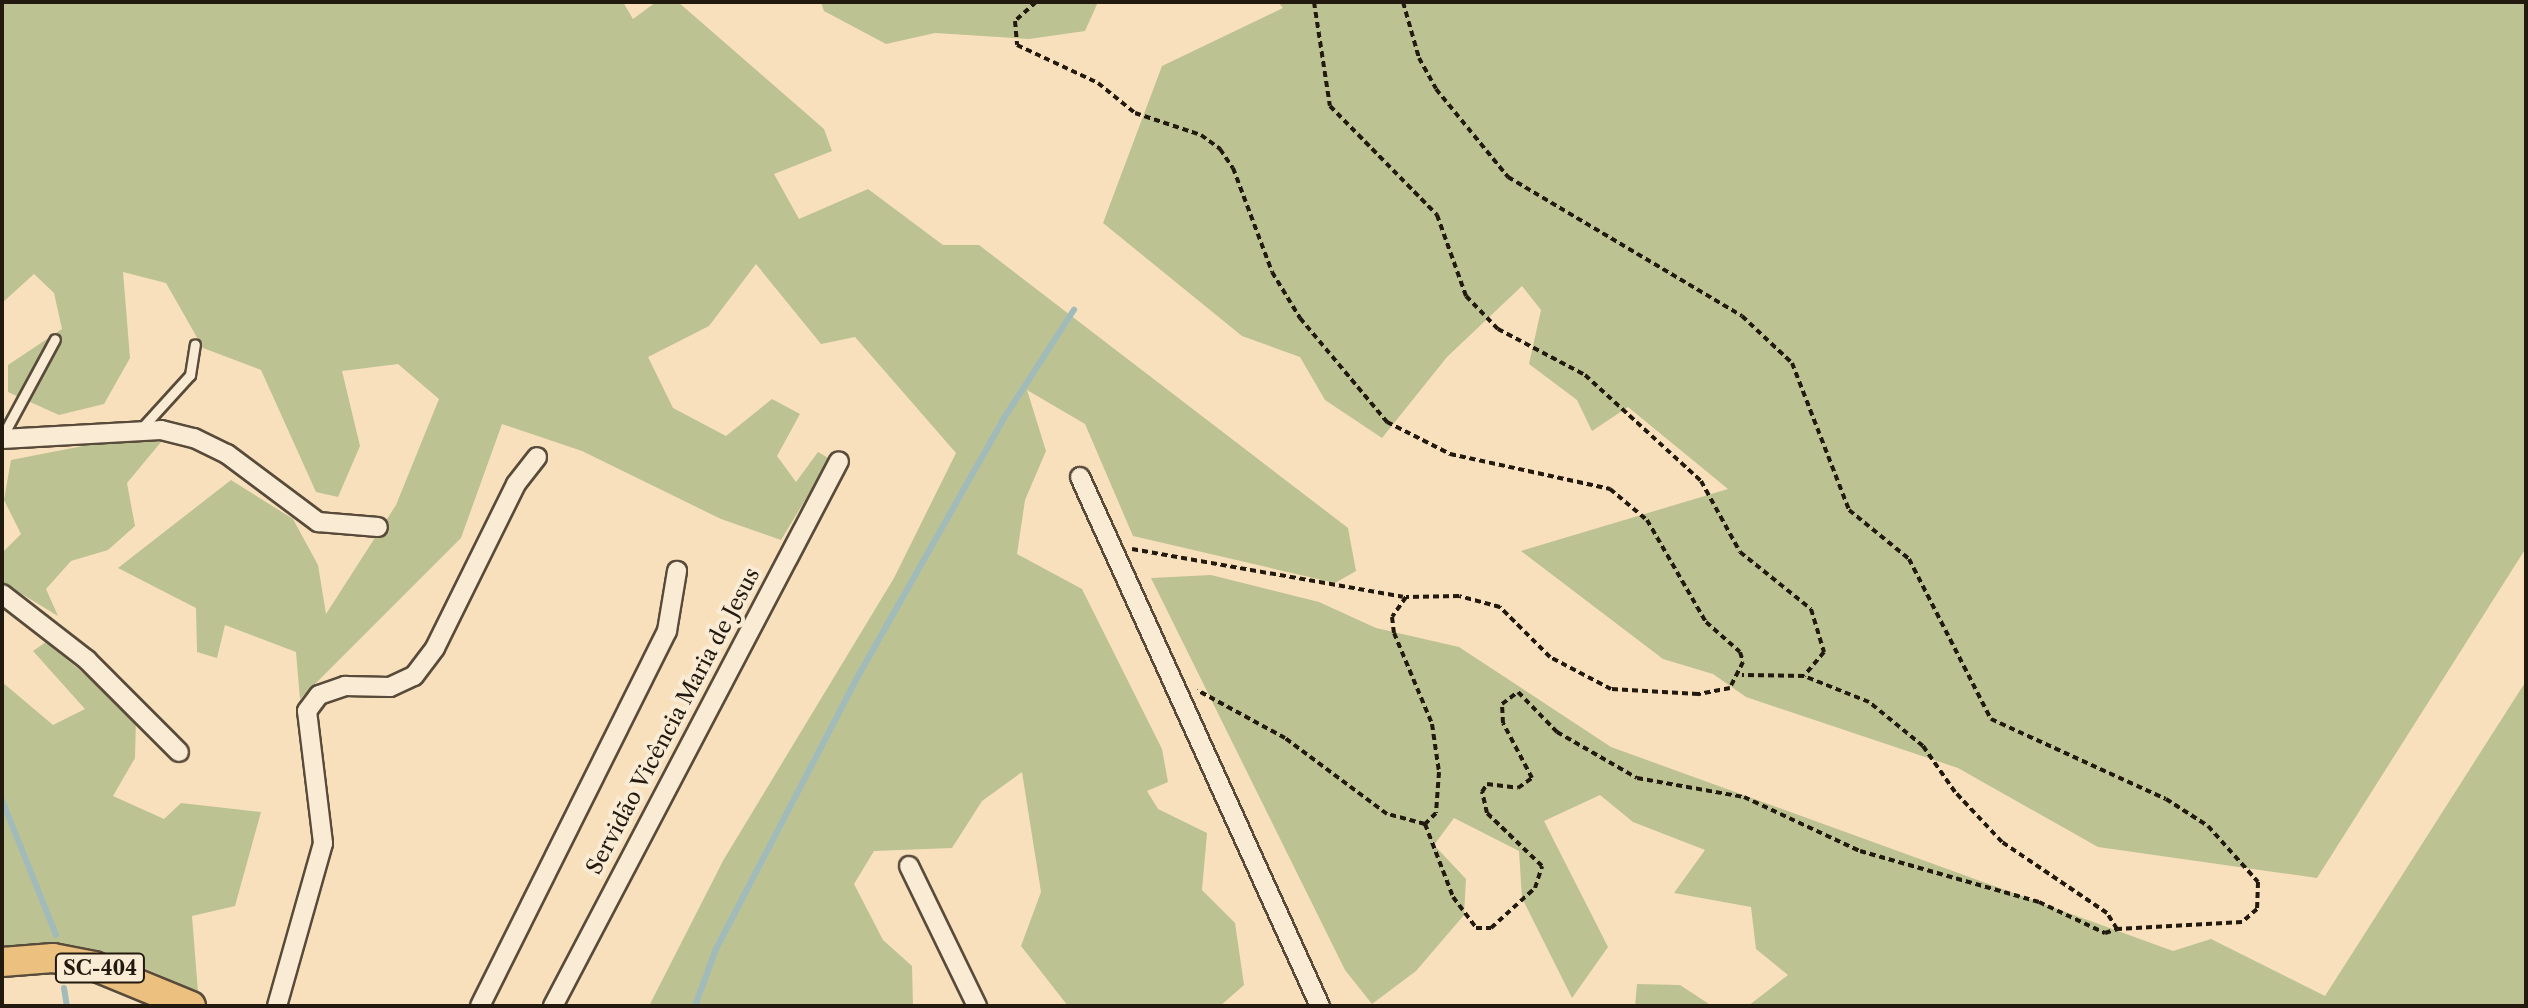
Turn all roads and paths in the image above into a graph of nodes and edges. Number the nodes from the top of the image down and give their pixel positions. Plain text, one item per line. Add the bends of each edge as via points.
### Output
1 (1036, 2) edge
2 (1314, 2) edge
3 (1403, 2) edge
4 (55, 339) dead end
5 (195, 344) dead end
6 (139, 431) junction
7 (2, 438) edge
8 (537, 457) dead end
9 (839, 461) dead end
10 (1080, 477) dead end
11 (378, 527) dead end
12 (1108, 545) junction
13 (677, 571) dead end
14 (2, 594) edge
15 (1406, 597) junction
16 (1742, 675) junction
17 (1804, 676) junction
18 (1168, 678) junction
19 (179, 752) dead end
20 (1425, 824) junction
21 (909, 866) dead end
22 (2117, 929) junction
23 (2, 962) edge
24 (191, 1006) edge
25 (277, 1006) edge
26 (480, 1006) edge
27 (553, 1006) edge
28 (977, 1006) edge
29 (1320, 1006) edge

1 - 16 path via 1015,21 1017,45 1098,83 1135,113 1201,135 1220,149 1233,168 1272,272 1300,318 1387,422 1450,454 1567,475 1620,496 1661,540 1706,622 1740,652
2 - 17 path via 1330,106 1437,215 1466,296 1498,329 1585,375 1701,481 1740,552 1811,609 1824,652
3 - 22 path via 1419,58 1436,89 1508,177 1742,316 1792,363 1849,510 1909,559 1991,719 2166,799 2208,826 2258,882 2257,909 2242,922
4 - 7 lane
5 - 6 lane via 190,375
6 - 7 street
6 - 11 street via 194,438 227,454 318,522
8 - 25 street via 516,484 435,648 414,676 390,687 345,686 319,695 307,711 323,843
9 - 27 street, Servidão Vicência Maria de Jesus
10 - 12 street
12 - 15 path
12 - 18 street
13 - 26 street via 667,631
14 - 19 street via 87,660
15 - 16 path via 1459,596 1500,607 1550,657 1611,689 1698,694 1730,688
15 - 20 path via 1392,617 1394,633 1432,724 1440,783 1436,813
16 - 17 path
17 - 22 path via 1848,689 1899,723 2002,842 2107,913
18 - 20 path via 1265,725 1387,814
18 - 29 street
20 - 22 path via 1453,897 1476,928 1491,928 1535,888 1542,866 1487,813 1482,792 1487,784 1518,788 1532,778 1503,723 1502,704 1518,692 1557,732 1626,774 1744,797 1860,851 2039,902 2105,933
21 - 28 street
23 - 24 main road, SC-404 via 53,958 94,966

